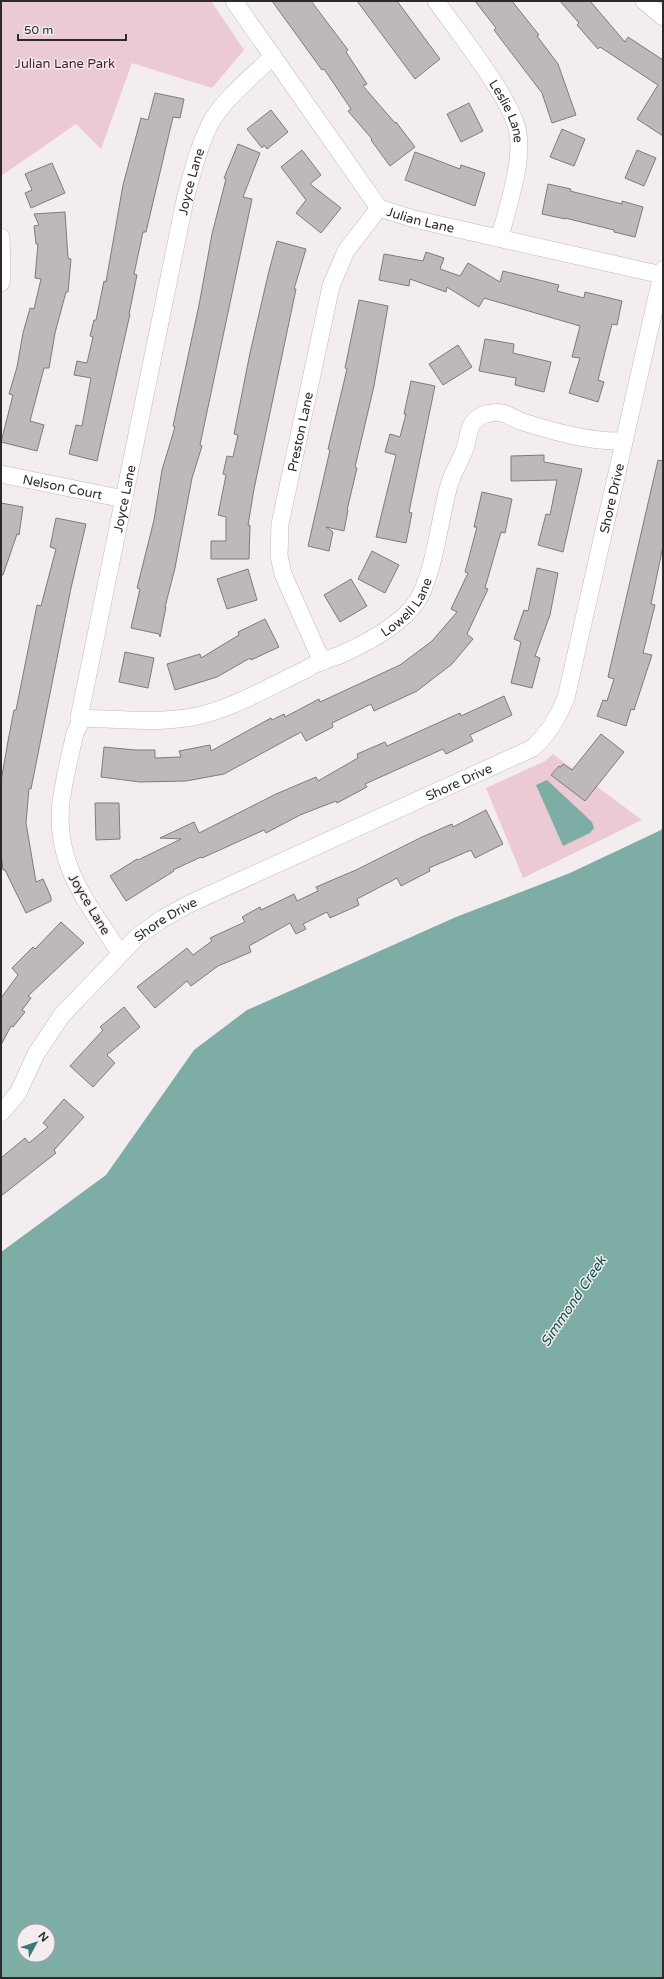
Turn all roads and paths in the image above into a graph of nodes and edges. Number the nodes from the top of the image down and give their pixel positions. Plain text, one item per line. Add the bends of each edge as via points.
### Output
1 (234, 1) edge
2 (436, 1) edge
3 (644, 1) edge
4 (663, 17) edge
5 (273, 56) junction
6 (379, 208) junction
7 (1, 237) edge
8 (500, 238) junction
9 (662, 272) edge
10 (1, 283) edge
11 (624, 441) junction
12 (1, 474) edge
13 (124, 499) junction
14 (322, 662) junction
15 (79, 718) junction
16 (120, 953) junction
17 (1, 1113) edge

1 - 5 street, Julian Lane
2 - 8 street, Leslie Lane via 493,82 513,117 518,133 518,161
3 - 4 street
5 - 6 street, Julian Lane
5 - 13 street, Joyce Lane via 221,107 210,123 199,150 185,200
6 - 8 street, Julian Lane via 414,220
6 - 14 street, Preston Lane via 346,251 331,286 280,524 279,556 283,574
7 - 10 street
8 - 9 street, Julian Lane
9 - 11 street, Shore Drive
11 - 14 street, Lowell Lane via 602,442 522,422 500,412 485,415 476,421 469,429 465,450 453,471 432,567 422,594 386,631
11 - 16 street, Shore Drive via 566,698 556,722 545,738 533,748 191,903 162,919
12 - 13 street, Nelson Court
13 - 15 street, Joyce Lane
14 - 15 street, Lowell Lane via 225,707 187,718 155,721
15 - 16 street, Joyce Lane via 80,723 75,733 61,802 62,844 76,885
16 - 17 street, Shore Drive via 62,1014 36,1054 18,1093

